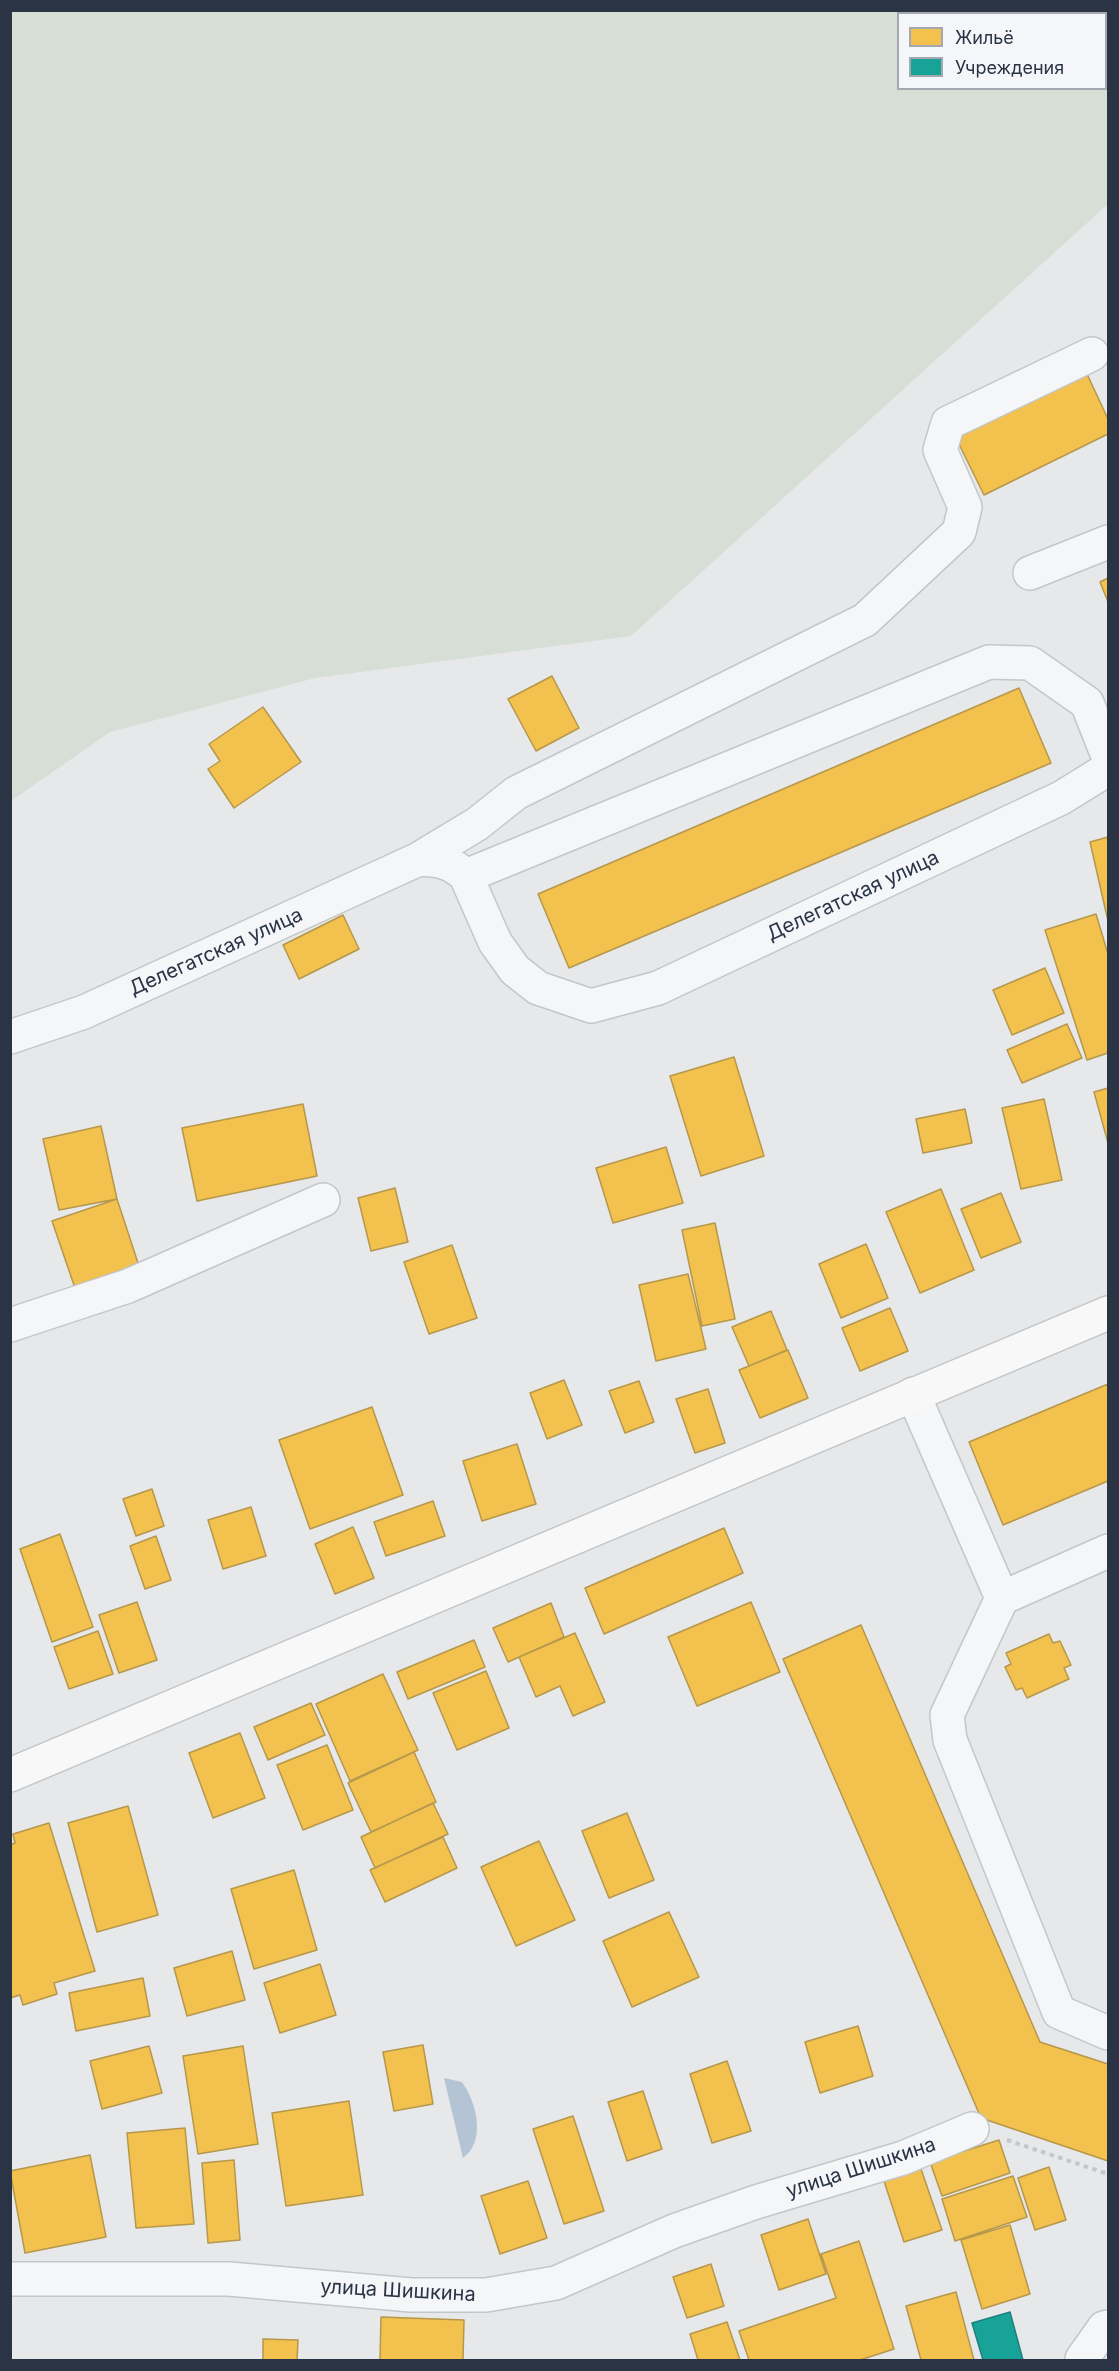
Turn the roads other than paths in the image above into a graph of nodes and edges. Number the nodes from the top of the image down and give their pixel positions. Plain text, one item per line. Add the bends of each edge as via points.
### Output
1 (1092, 354) dead end
2 (1108, 542) edge
3 (1030, 573) dead end
4 (1108, 756) edge
5 (1108, 769) edge
6 (419, 859) junction
7 (466, 876) junction
8 (10, 1037) edge
9 (323, 1200) dead end
10 (1108, 1313) edge
11 (10, 1325) edge
12 (914, 1394) junction
13 (1108, 1551) edge
14 (1002, 1598) junction
15 (10, 1775) edge
16 (1108, 2033) edge
17 (972, 2129) road end
18 (10, 2279) edge
19 (1108, 2327) edge
20 (1082, 2359) edge

1 - 6 street, Делегатская улица via 948,423 940,450 965,507 959,532 865,621 516,793 477,824
2 - 3 street
4 - 7 street via 1088,703 1030,663 989,662
5 - 7 street, Делегатская улица via 1061,798 658,988 591,1006 538,988 515,970 495,942
6 - 7 street via 453,864
6 - 8 street, Делегатская улица via 84,1012
9 - 11 street via 128,1286
10 - 12 main road
12 - 14 street
12 - 15 main road
13 - 14 street
14 - 16 street via 947,1715 950,1740 1059,2012
17 - 18 street, улица Шишкина via 903,2158 674,2231 556,2283 486,2295 411,2295 229,2279
19 - 20 street

